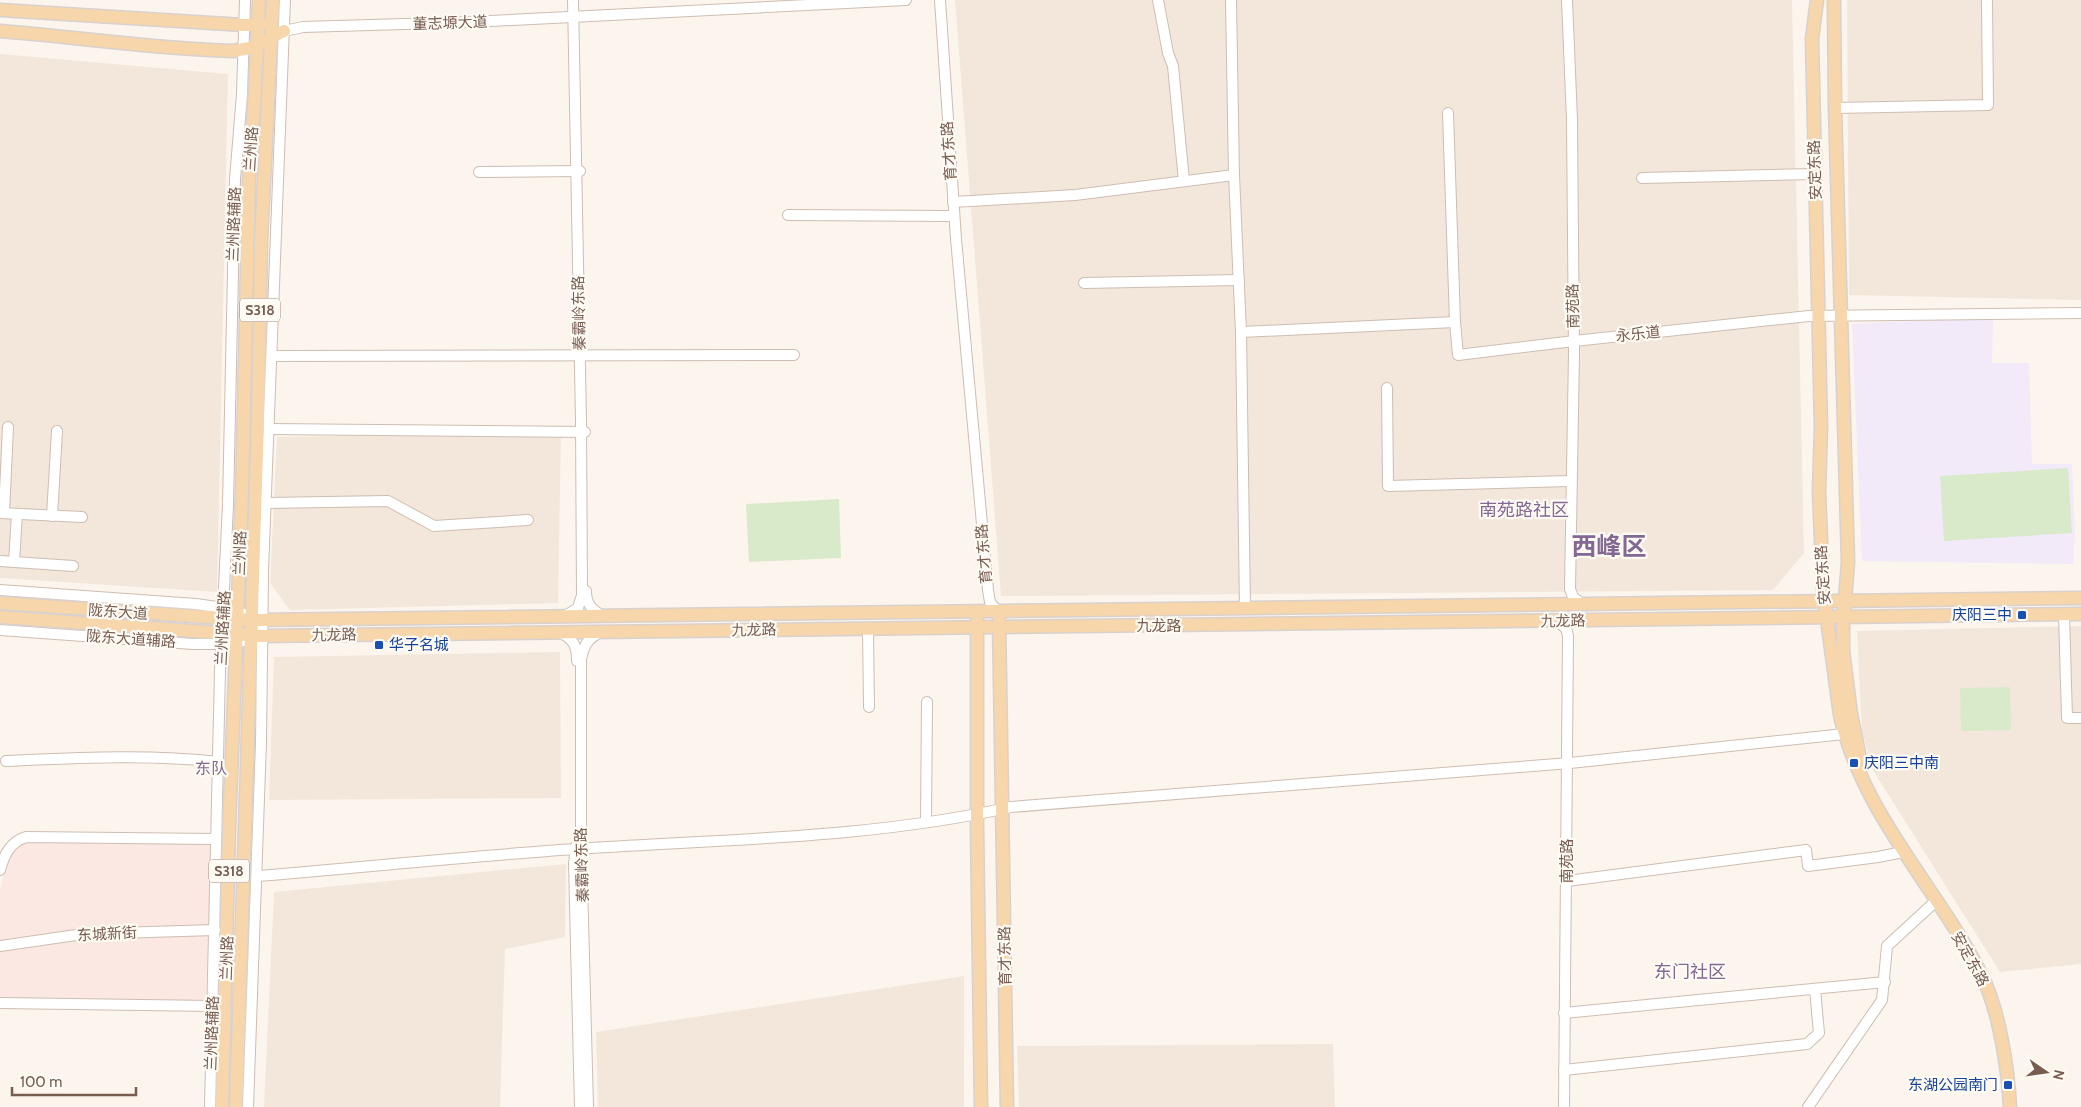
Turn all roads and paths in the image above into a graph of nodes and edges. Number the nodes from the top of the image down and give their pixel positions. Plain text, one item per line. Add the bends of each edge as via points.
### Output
1 (245, 0) edge
2 (259, 0) edge
3 (273, 0) edge
4 (285, 0) edge
5 (574, 0) edge
6 (823, 0) edge
7 (906, 0) edge
8 (935, 0) edge
9 (940, 0) edge
10 (1158, 0) edge
11 (1231, 0) edge
12 (1564, 0) edge
13 (1568, 0) edge
14 (1817, 0) edge
15 (1834, 0) edge
16 (1987, 0) edge
17 (0, 10) edge
18 (575, 14) junction
19 (258, 24) junction
20 (244, 25) junction
21 (278, 29) junction
22 (0, 31) edge
23 (257, 45) junction
24 (244, 50) junction
25 (1835, 108) junction
26 (1448, 113) dead end
27 (578, 171) junction
28 (479, 172) dead end
29 (1815, 174) junction
30 (1234, 175) junction
31 (1642, 178) dead end
32 (1184, 181) junction
33 (953, 202) junction
34 (788, 215) dead end
35 (949, 216) junction
36 (1239, 280) junction
37 (1084, 283) dead end
38 (2081, 313) edge
39 (1819, 316) junction
40 (1846, 316) junction
41 (1455, 322) junction
42 (1241, 332) junction
43 (1572, 341) junction
44 (582, 355) junction
45 (794, 355) dead end
46 (272, 356) junction
47 (1387, 388) dead end
48 (8, 426) dead end
49 (270, 429) junction
50 (57, 431) dead end
51 (583, 432) junction
52 (1569, 481) junction
53 (266, 502) junction
54 (2, 513) edge
55 (17, 514) junction
56 (52, 516) junction
57 (82, 517) dead end
58 (528, 520) dead end
59 (0, 561) edge
60 (14, 562) junction
61 (73, 566) dead end
62 (0, 590) edge
63 (2081, 598) edge
64 (1825, 602) junction
65 (1844, 602) junction
66 (0, 603) edge
67 (1556, 605) junction
68 (1583, 605) junction
69 (1245, 609) junction
70 (997, 611) junction
71 (979, 612) junction
72 (223, 614) junction
73 (2064, 614) junction
74 (2081, 614) edge
75 (237, 616) junction
76 (604, 616) junction
77 (0, 617) edge
78 (562, 617) junction
79 (254, 618) junction
80 (1827, 618) junction
81 (1843, 618) junction
82 (1583, 620) junction
83 (1556, 621) junction
84 (976, 627) junction
85 (1000, 627) junction
86 (868, 629) junction
87 (0, 630) edge
88 (560, 632) junction
89 (602, 632) junction
90 (254, 637) junction
91 (236, 638) junction
92 (222, 639) junction
93 (927, 702) dead end
94 (869, 707) dead end
95 (2081, 718) edge
96 (1844, 734) junction
97 (6, 761) dead end
98 (219, 762) junction
99 (1568, 763) junction
100 (1001, 809) junction
101 (977, 814) junction
102 (926, 822) junction
103 (216, 839) junction
104 (579, 849) junction
105 (1903, 852) junction
106 (0, 870) edge
107 (257, 876) junction
108 (1569, 881) junction
109 (1936, 901) junction
110 (215, 930) junction
111 (0, 946) edge
112 (1884, 982) junction
113 (1815, 989) junction
114 (0, 1003) edge
115 (213, 1006) junction
116 (1566, 1013) junction
117 (1566, 1070) junction
118 (210, 1107) edge
119 (222, 1107) edge
120 (236, 1107) edge
121 (248, 1107) edge
122 (580, 1107) edge
123 (588, 1107) edge
124 (981, 1107) edge
125 (1007, 1107) edge
126 (1566, 1107) edge
127 (1808, 1107) edge
128 (2010, 1107) edge
129 (2018, 1107) edge

1 - 20 street, 兰州路辅路
2 - 19 main road, 兰州路 / S318
3 - 21 main road, 兰州路 / S318
4 - 21 street
5 - 18 street, 秦霸岭东路
6 - 18 street, 董志塬大道
7 - 18 street, 董志塬大道
8 - 35 street, 育才东路
9 - 33 street, 育才东路
10 - 32 street via 1173,66
11 - 30 street
12 - 43 street, 南苑路
13 - 43 street, 南苑路 via 1572,120
14 - 29 main road, 安定东路 via 1812,39
15 - 25 main road, 安定东路
16 - 25 street via 1988,105
17 - 20 main road, 董志塬大道
18 - 21 street, 董志塬大道
18 - 27 street, 秦霸岭东路
19 - 20 main road, 董志塬大道
19 - 21 main road, 董志塬大道
19 - 23 main road, 兰州路 / S318
20 - 24 street, 兰州路辅路
21 - 23 main road
21 - 46 street
21 - 79 main road, 兰州路 / S318 via 261,231
22 - 24 main road via 219,51
23 - 24 main road
23 - 75 main road, 兰州路 / S318 via 248,196
24 - 72 street, 兰州路辅路 via 235,179
25 - 40 main road, 安定东路
26 - 41 street
27 - 28 street
27 - 44 street, 秦霸岭东路
29 - 31 street
29 - 39 main road, 安定东路
30 - 32 street
30 - 36 street
32 - 33 street via 1075,195
33 - 70 street, 育才东路 via 988,590 990,602
34 - 35 street
35 - 71 street, 育才东路 via 983,591
36 - 37 street
36 - 42 street
38 - 40 street, 永乐道
39 - 40 street, 永乐道
39 - 43 street, 永乐道
39 - 64 main road, 安定东路 via 1821,427 1818,491
40 - 65 main road, 安定东路 via 1848,562
41 - 42 street
41 - 43 street, 永乐道 via 1458,355
42 - 69 street
43 - 52 street, 南苑路
44 - 45 street
44 - 46 street
44 - 51 street, 秦霸岭东路
46 - 49 street
47 - 52 street via 1388,486
48 - 54 street
49 - 51 street
49 - 53 street
50 - 56 street
51 - 76 street, 秦霸岭东路 via 586,595 591,609
51 - 78 street, 秦霸岭东路 via 582,601 573,612
52 - 67 street, 南苑路 via 1566,595
52 - 68 street, 南苑路 via 1570,589 1573,597
53 - 58 street via 388,502 434,526
53 - 79 street
54 - 55 street
55 - 56 street
55 - 60 street
56 - 57 street
59 - 60 street
60 - 61 street
62 - 72 street via 196,604
63 - 65 main road, 九龙路
64 - 65 main road, 九龙路
64 - 68 main road, 九龙路
64 - 80 main road, 安定东路
65 - 81 main road, 安定东路
66 - 72 main road, 陇东大道
67 - 68 main road, 九龙路
67 - 69 main road, 九龙路
69 - 70 main road, 九龙路
70 - 71 main road, 九龙路
70 - 85 main road, 育才东路
71 - 76 main road, 九龙路
71 - 84 main road, 育才东路
72 - 75 main road, 陇东大道
72 - 92 street, 兰州路辅路
73 - 74 main road, 九龙路
73 - 81 main road, 九龙路
73 - 95 street via 2067,718
75 - 79 main road, 九龙路
75 - 91 main road, 兰州路 / S318
76 - 78 main road, 九龙路
77 - 92 main road, 陇东大道
78 - 79 main road, 九龙路
79 - 90 main road, 兰州路 / S318
80 - 81 main road, 九龙路
80 - 82 main road, 九龙路
80 - 96 main road, 安定东路
81 - 129 main road, 安定东路 via 1851,714 1864,770 1987,971 2001,1009
82 - 83 main road, 九龙路
82 - 99 street, 南苑路 via 1571,637
83 - 85 main road, 九龙路
83 - 99 street, 南苑路 via 1566,628 1568,636
84 - 85 main road, 九龙路
84 - 86 main road, 九龙路
84 - 101 main road, 育才东路
85 - 100 main road, 育才东路
86 - 89 main road, 九龙路
86 - 94 street
87 - 92 street, 陇东大道辅路 via 193,644
88 - 89 main road, 九龙路
88 - 90 main road, 九龙路
88 - 104 street, 秦霸岭东路 via 572,640 577,651
89 - 104 street, 秦霸岭东路 via 586,643 581,659
90 - 91 main road, 九龙路
90 - 107 street
90 - 120 main road, 兰州路 / S318
91 - 92 main road, 陇东大道
91 - 119 main road, 兰州路 / S318
92 - 98 street, 兰州路辅路
93 - 102 street
96 - 99 street
96 - 105 main road, 安定东路 via 1857,772
97 - 98 street via 95,758
98 - 103 street, 兰州路辅路
99 - 100 street
99 - 108 street, 南苑路
100 - 101 street
100 - 125 main road, 育才东路
101 - 102 street
101 - 124 main road, 育才东路
102 - 104 street via 840,834
103 - 106 street via 26,837 18,839 5,853
103 - 110 street, 兰州路辅路
104 - 107 street
104 - 122 street, 秦霸岭东路 via 574,864
104 - 123 street, 秦霸岭东路
105 - 108 street via 1808,866 1806,850
105 - 109 main road, 安定东路
107 - 121 street
108 - 116 street, 南苑路
109 - 112 street via 1887,946
109 - 128 main road, 安定东路 via 1958,933 1990,994
110 - 111 street, 东城新街 via 83,934
110 - 115 street, 兰州路辅路
112 - 113 street
112 - 127 street via 1882,1000
113 - 116 street
113 - 117 street via 1819,1033 1807,1044
114 - 115 street
115 - 118 street, 兰州路辅路
116 - 117 street, 南苑路
117 - 126 street, 南苑路

